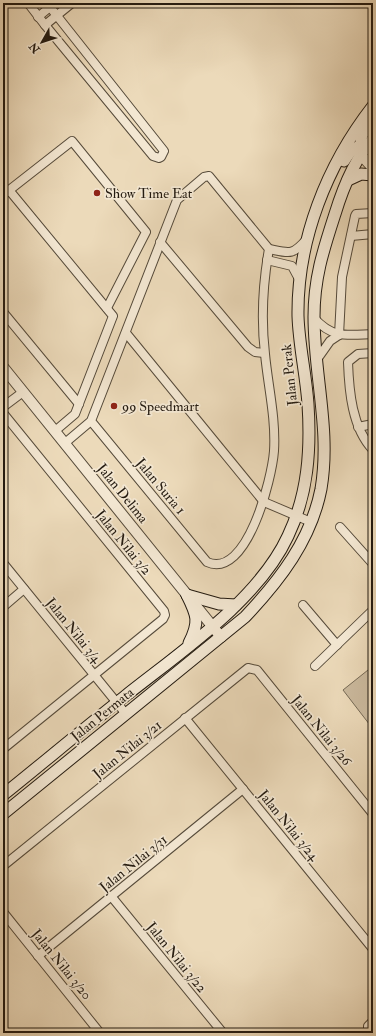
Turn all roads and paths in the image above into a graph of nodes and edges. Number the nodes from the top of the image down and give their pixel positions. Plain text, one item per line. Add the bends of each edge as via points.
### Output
1 (28, 3) edge
2 (72, 3) edge
3 (51, 4) edge
4 (57, 15) junction
5 (38, 16) junction
6 (44, 25) junction
7 (373, 106) edge
8 (373, 117) edge
9 (367, 147) edge
10 (373, 168) edge
11 (373, 175) edge
12 (348, 180) junction
13 (326, 185) junction
14 (6, 192) edge
15 (373, 213) edge
16 (373, 234) edge
17 (352, 236) junction
18 (308, 238) junction
19 (160, 242) junction
20 (269, 249) junction
21 (267, 260) junction
22 (299, 279) junction
23 (107, 308) junction
24 (3, 312) edge
25 (314, 318) junction
26 (126, 333) junction
27 (373, 334) edge
28 (339, 335) junction
29 (264, 353) junction
30 (373, 353) edge
31 (318, 358) junction
32 (3, 367) edge
33 (23, 392) junction
34 (79, 404) junction
35 (3, 408) edge
36 (3, 413) edge
37 (91, 421) junction
38 (373, 424) edge
39 (358, 427) junction
40 (55, 431) junction
41 (65, 443) junction
42 (373, 450) edge
43 (264, 502) junction
44 (296, 516) junction
45 (311, 522) junction
46 (340, 528) dead end
47 (3, 563) edge
48 (373, 564) edge
49 (24, 589) junction
50 (187, 595) junction
51 (236, 605) junction
52 (303, 605) dead end
53 (3, 607) edge
54 (373, 610) edge
55 (212, 626) junction
56 (221, 637) junction
57 (337, 645) junction
58 (186, 648) junction
59 (314, 666) dead end
60 (94, 675) junction
61 (266, 682) joint
62 (117, 703) junction
63 (126, 714) junction
64 (185, 718) junction
65 (3, 749) edge
66 (243, 789) junction
67 (3, 795) edge
68 (3, 814) edge
69 (373, 814) edge
70 (3, 866) edge
71 (112, 896) junction
72 (3, 912) edge
73 (373, 949) edge
74 (38, 956) junction
75 (373, 1021) edge
76 (100, 1033) edge
77 (223, 1033) edge
78 (368, 1033) edge

1 - 5 street
2 - 4 street
3 - 4 street
3 - 5 street
4 - 6 street
4 - 6 street via 164,151 162,157 153,156
5 - 6 street
7 - 13 main road, Jalan Perak via 356,128
8 - 9 main road via 361,137
9 - 10 street
9 - 12 main road
9 - 13 main road via 350,150 339,170
11 - 12 main road via 362,174
12 - 25 main road via 318,270
13 - 18 main road, Jalan Perak
14 - 23 street
14 - 23 street via 72,141 146,232
15 - 17 street via 356,214
16 - 17 street
17 - 28 street via 342,277
18 - 20 street via 294,252
18 - 22 main road, Jalan Perak
19 - 20 street via 177,200 206,176 211,178
19 - 26 street
19 - 29 street via 248,348
20 - 21 street
21 - 22 street via 292,266
21 - 29 street
22 - 44 main road, Jalan Perak via 298,318 310,443 305,488
23 - 34 street via 113,320
24 - 34 street
25 - 28 street via 328,331
25 - 31 main road
26 - 37 street
26 - 43 street
27 - 28 street
28 - 31 street via 330,341
29 - 43 street via 274,432 271,471
30 - 39 street via 358,354 348,362 349,388
31 - 45 main road via 324,456 320,490
32 - 33 street, Jalan Delima
33 - 35 street
33 - 40 street, Jalan Delima
34 - 40 street via 74,416
36 - 60 street, Jalan Nilai 3/2 via 165,613 163,619
37 - 41 street
37 - 43 street, Jalan Suria 1 via 207,562 214,565 227,562 244,545
38 - 39 street
39 - 42 street
40 - 41 street, Jalan Delima
41 - 50 street, Jalan Delima
43 - 44 street
44 - 45 street
44 - 51 main road, Jalan Perak via 275,559 255,586
45 - 56 main road via 302,543 271,589 245,617
46 - 48 street
47 - 49 street, Jalan Nilai 3/4
49 - 53 street
49 - 60 street, Jalan Nilai 3/4
50 - 51 main road via 219,604
50 - 55 street, Jalan Delima
50 - 58 main road via 196,613 197,623
51 - 55 main road, Jalan Perak
52 - 57 street
54 - 57 street
55 - 56 street, Jalan Delima
55 - 58 main road, Jalan Permata
56 - 63 main road, Jalan Permata
57 - 59 street
58 - 62 main road, Jalan Permata
60 - 62 street, Jalan Nilai 3/4
60 - 65 street
61 - 64 street, Jalan Nilai 3/21 via 254,668 248,668
61 - 69 street, Jalan Nilai 3/26
62 - 63 street, Jalan Nilai 3/4
62 - 67 main road, Jalan Permata
63 - 68 main road, Jalan Permata
64 - 66 street, Jalan Nilai 3/24
64 - 70 street, Jalan Nilai 3/21
66 - 71 street, Jalan Nilai 3/31
66 - 73 street, Jalan Nilai 3/24
71 - 74 street, Jalan Nilai 3/31
71 - 77 street, Jalan Nilai 3/22
72 - 74 street, Jalan Nilai 3/20
74 - 76 street, Jalan Nilai 3/20
75 - 78 street via 368,1026

